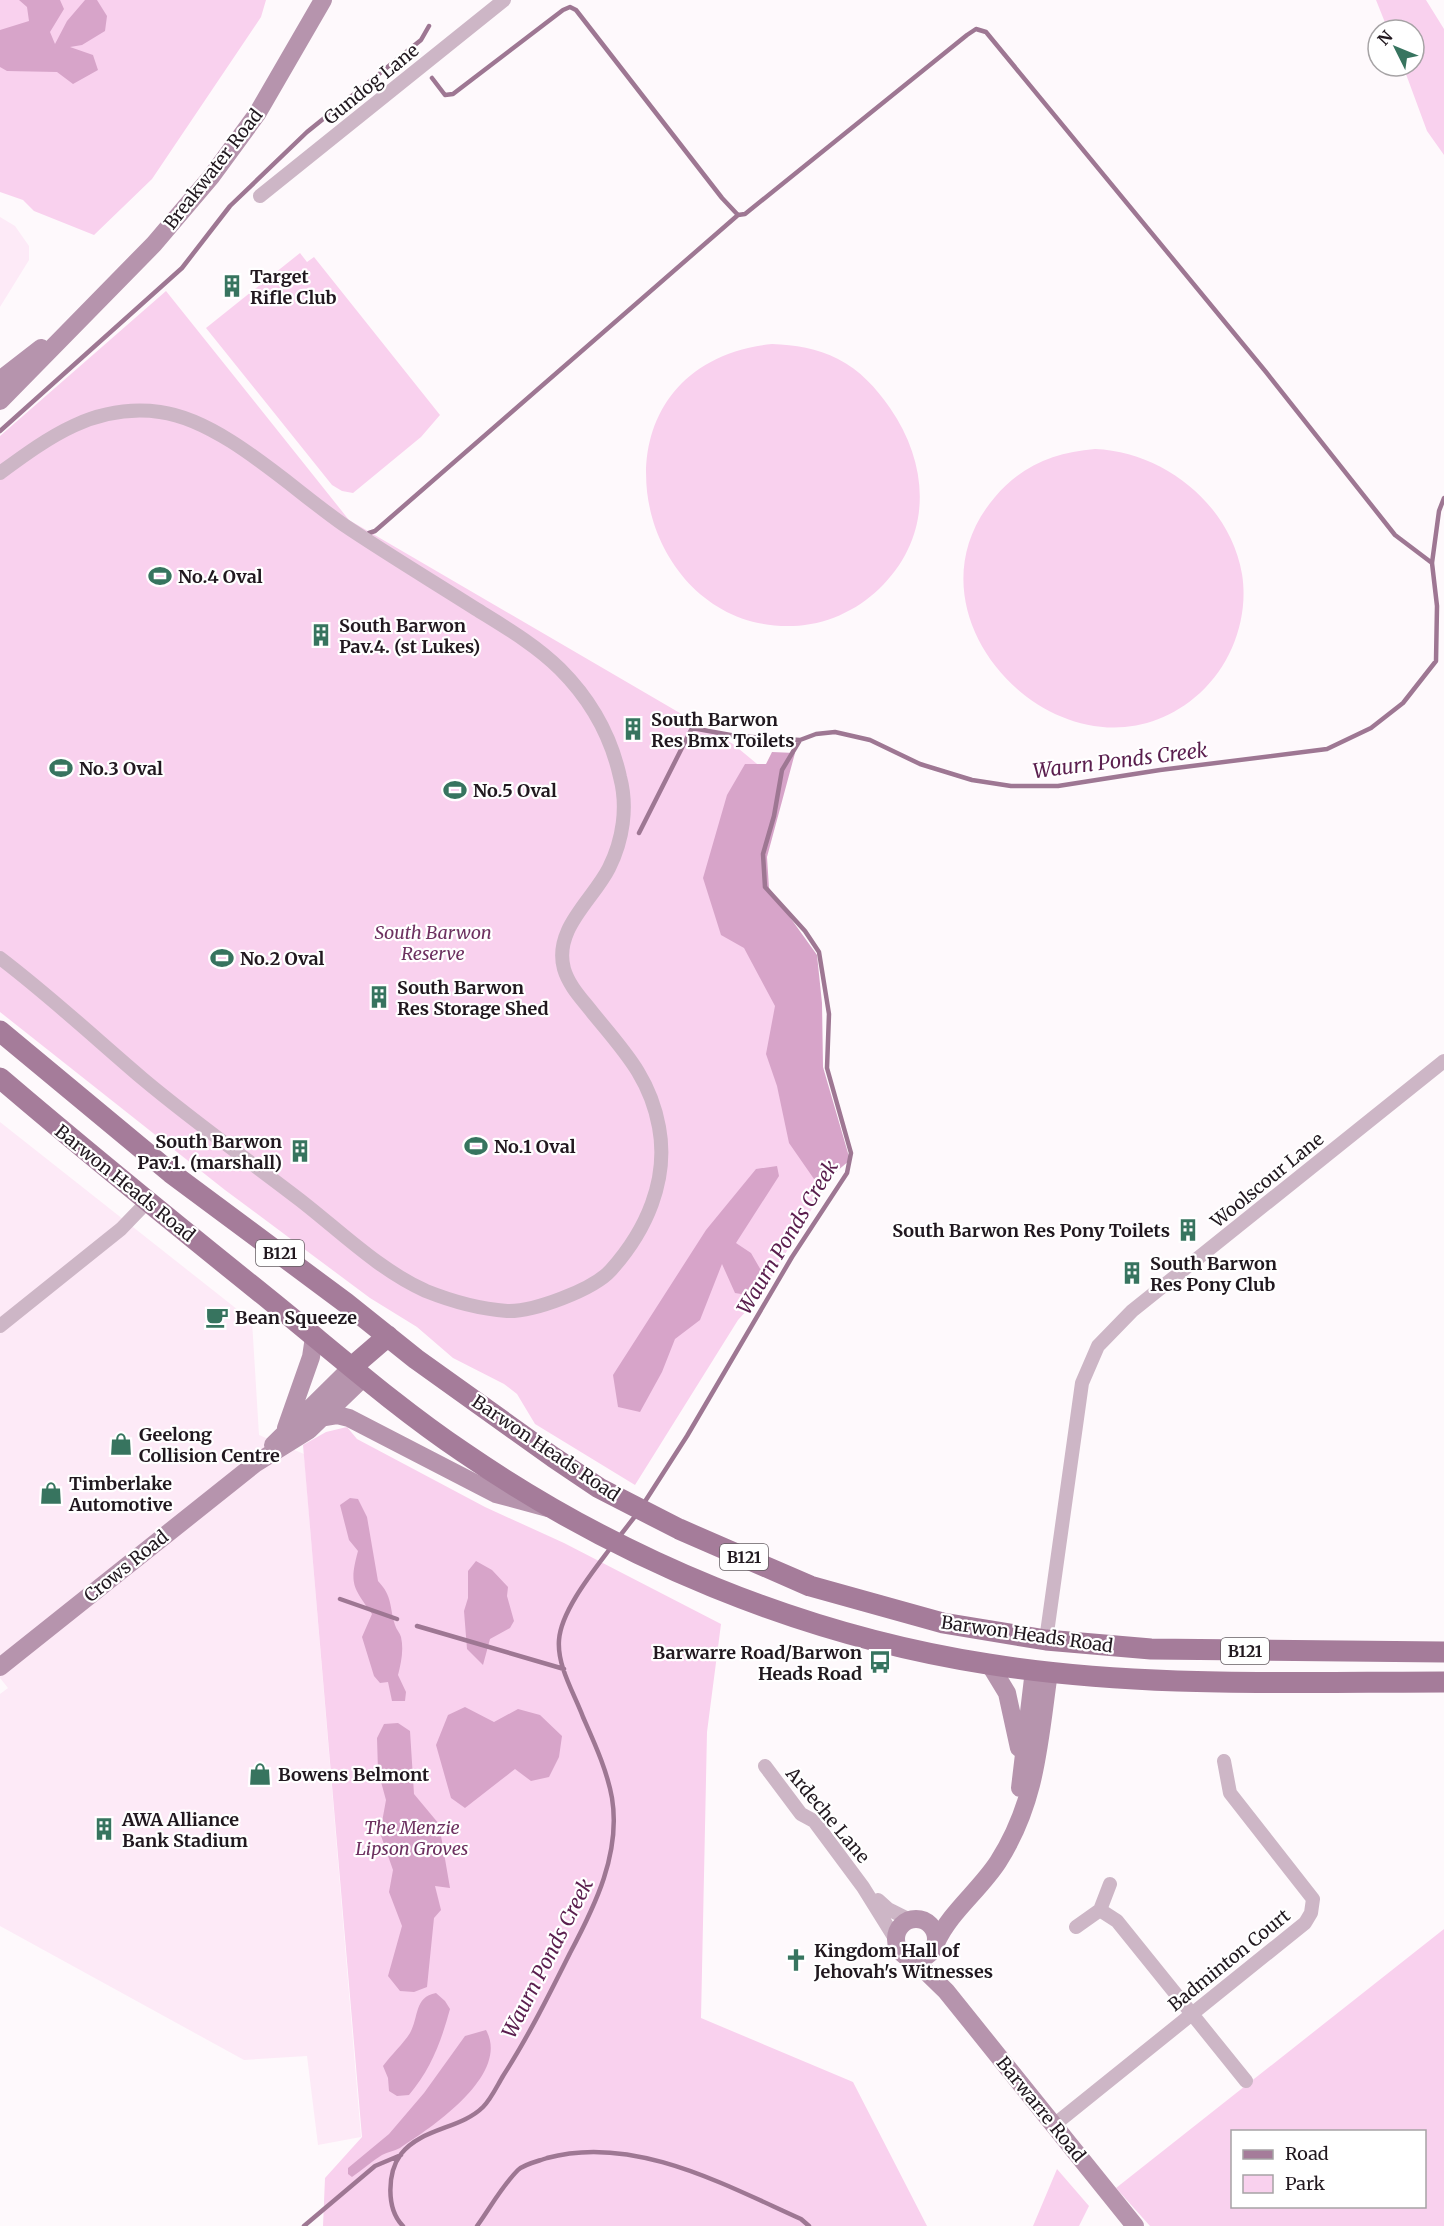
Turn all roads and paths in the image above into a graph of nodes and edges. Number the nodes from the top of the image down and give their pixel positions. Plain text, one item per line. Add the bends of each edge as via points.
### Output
1 (323, 0) edge
2 (504, 0) edge
3 (260, 196) dead end
4 (78, 320) junction
5 (0, 380) edge
6 (0, 401) edge
7 (0, 473) edge
8 (0, 958) edge
9 (0, 1031) edge
10 (1444, 1061) edge
11 (0, 1078) edge
12 (147, 1202) junction
13 (0, 1326) edge
14 (388, 1336) junction
15 (314, 1337) junction
16 (358, 1372) junction
17 (325, 1417) junction
18 (293, 1421) junction
19 (253, 1466) junction
20 (558, 1510) junction
21 (1046, 1640) junction
22 (1444, 1652) edge
23 (990, 1665) junction
24 (0, 1667) edge
25 (1042, 1671) junction
26 (1444, 1682) edge
27 (1224, 1761) dead end
28 (765, 1766) dead end
29 (1021, 1779) junction
30 (1009, 1842) junction
31 (984, 1881) junction
32 (1110, 1884) dead end
33 (863, 1887) junction
34 (1100, 1910) junction
35 (916, 1920) junction
36 (1076, 1928) dead end
37 (896, 1940) junction
38 (935, 1946) junction
39 (913, 1959) junction
40 (946, 1991) junction
41 (1192, 2013) junction
42 (1245, 2081) dead end
43 (1054, 2125) junction
44 (1135, 2226) edge

1 - 4 street, Breakwater Road via 257,114 211,177 154,244
2 - 3 street, Gundog Lane
4 - 5 street, Breakwater Road
4 - 6 street, Breakwater Road
7 - 8 street via 57,433 90,417 147,410 185,418 229,442 342,523 522,638 559,668 586,699 607,734 625,806 620,839 609,868 573,920 563,945 564,968 574,989 649,1088 662,1158 651,1206 625,1254 605,1277 574,1294 513,1312 434,1294 359,1248 144,1080
9 - 14 main road, Barwon Heads Road / B121 via 162,1166
10 - 21 street, Woolscour Lane via 1132,1311 1098,1346 1078,1401
11 - 12 main road, Barwon Heads Road / B121
12 - 13 street via 121,1229
12 - 15 main road, Barwon Heads Road / B121
14 - 16 main road
14 - 21 main road, Barwon Heads Road / B121 via 599,1488 679,1528 810,1586 943,1623
15 - 16 main road, Barwon Heads Road / B121
15 - 18 street
16 - 17 street, Crows Road
16 - 18 street
16 - 20 main road, Barwon Heads Road / B121 via 462,1452
17 - 19 street, Crows Road via 300,1438
17 - 20 street via 340,1416 358,1422 508,1499
18 - 19 street, Crows Road
19 - 24 street, Crows Road
20 - 23 main road, Barwon Heads Road / B121 via 738,1598 878,1641
21 - 22 main road, Barwon Heads Road / B121 via 1151,1649
21 - 25 main road
23 - 25 main road, Barwon Heads Road / B121
23 - 29 street via 1009,1700
25 - 26 main road, Barwon Heads Road / B121 via 1136,1680
25 - 29 street
25 - 30 street via 1032,1790
27 - 41 street, Badminton Court via 1230,1793 1307,1891 1312,1899 1311,1913 1305,1923
28 - 33 street, Ardeche Lane
29 - 30 street
30 - 31 street
31 - 35 street via 956,1902
31 - 38 street via 948,1922
32 - 34 street
33 - 35 street, Ardeche Lane via 888,1910
33 - 37 street, Ardeche Lane
34 - 36 street
34 - 41 street via 1118,1922
35 - 37 street via 900,1928
35 - 38 street via 935,1931
37 - 39 street via 900,1952
38 - 39 street via 925,1958
38 - 40 street, Barwarre Road via 937,1969
39 - 40 street, Barwarre Road
40 - 43 street, Barwarre Road
41 - 42 street
41 - 43 street, Badminton Court
43 - 44 street, Barwarre Road

